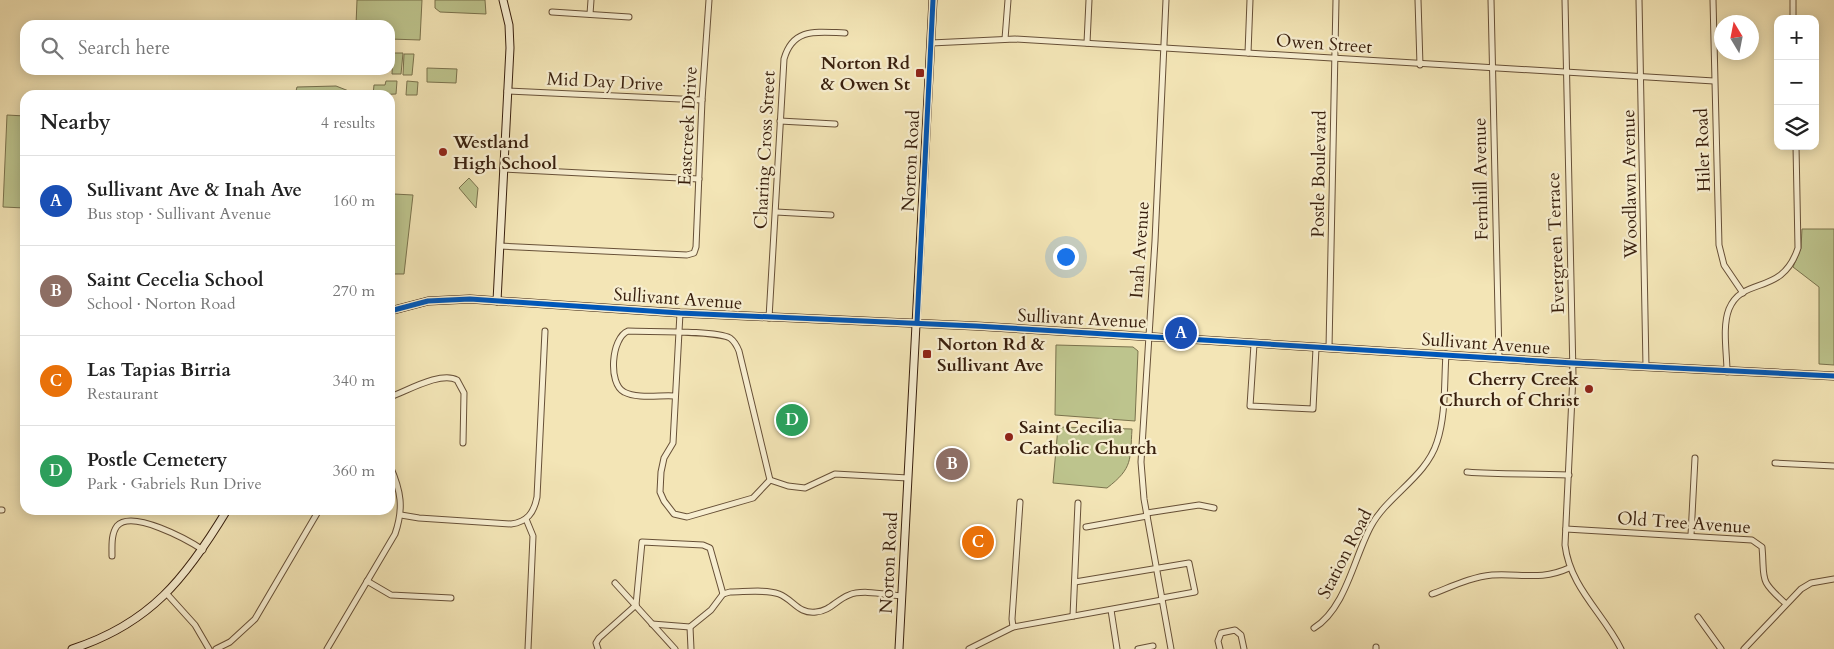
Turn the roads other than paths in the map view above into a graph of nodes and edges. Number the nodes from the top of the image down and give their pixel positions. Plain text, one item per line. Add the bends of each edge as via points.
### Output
1 (504, 0) edge
2 (591, 0) edge
3 (708, 0) edge
4 (934, 0) edge
5 (1008, 0) edge
6 (1089, 0) edge
7 (1166, 0) edge
8 (1250, 0) edge
9 (1336, 0) edge
10 (1418, 0) edge
11 (1491, 0) edge
12 (1565, 0) edge
13 (1639, 0) edge
14 (1713, 0) edge
15 (1793, 0) edge
16 (552, 12) dead end
17 (590, 14) junction
18 (1794, 15) edge
19 (629, 16) dead end
20 (845, 33) dead end
21 (1005, 39) junction
22 (931, 43) junction
23 (1087, 43) junction
24 (1164, 48) junction
25 (1248, 53) junction
26 (1336, 59) junction
27 (1420, 65) junction
28 (1492, 69) junction
29 (1566, 74) junction
30 (1641, 77) junction
31 (1714, 81) junction
32 (507, 91) junction
33 (702, 100) junction
34 (780, 121) junction
35 (835, 124) dead end
36 (1796, 150) edge
37 (503, 169) junction
38 (699, 178) junction
39 (776, 212) junction
40 (831, 215) dead end
41 (500, 246) junction
42 (1743, 293) junction
43 (497, 301) junction
44 (395, 310) edge
45 (680, 313) junction
46 (769, 318) junction
47 (917, 323) junction
48 (545, 331) dead end
49 (679, 333) junction
50 (1149, 337) junction
51 (1254, 344) junction
52 (1316, 348) junction
53 (1329, 348) junction
54 (1446, 354) junction
55 (1499, 358) junction
56 (1573, 363) junction
57 (1646, 367) junction
58 (1727, 372) junction
59 (1834, 376) edge
60 (395, 395) edge
61 (674, 396) junction
62 (463, 443) dead end
63 (1695, 458) dead end
64 (1775, 463) dead end
65 (1834, 466) edge
66 (1467, 472) dead end
67 (1569, 476) junction
68 (395, 478) edge
69 (908, 478) junction
70 (770, 480) junction
71 (1020, 502) dead end
72 (1078, 503) dead end
73 (1214, 508) dead end
74 (1147, 514) junction
75 (224, 515) edge
76 (316, 515) edge
77 (401, 515) junction
78 (526, 519) junction
79 (1086, 527) dead end
80 (1566, 529) junction
81 (1691, 536) junction
82 (203, 550) junction
83 (112, 556) dead end
84 (1156, 568) junction
85 (1569, 568) junction
86 (1834, 579) edge
87 (367, 581) junction
88 (1074, 582) junction
89 (616, 583) dead end
90 (167, 594) junction
91 (724, 594) junction
92 (1432, 594) dead end
93 (902, 596) junction
94 (451, 598) dead end
95 (1162, 599) junction
96 (1785, 603) junction
97 (636, 605) junction
98 (1110, 610) junction
99 (1073, 616) junction
100 (1698, 617) dead end
101 (652, 624) junction
102 (690, 627) junction
103 (1014, 627) junction
104 (1314, 628) dead end
105 (1153, 646) dead end
106 (85, 647) edge
107 (72, 649) edge
108 (209, 649) edge
109 (216, 649) edge
110 (327, 649) edge
111 (528, 649) edge
112 (598, 649) edge
113 (675, 649) edge
114 (691, 649) edge
115 (899, 649) edge
116 (969, 649) edge
117 (1116, 649) edge
118 (1138, 649) edge
119 (1171, 649) edge
120 (1220, 649) edge
121 (1244, 649) edge
122 (1622, 649) edge
123 (1721, 649) edge
124 (1744, 649) edge

1 - 32 street via 510,36
2 - 17 street
3 - 33 street, Eastcreek Drive
4 - 22 street, Norton Road
5 - 21 street
6 - 23 street
7 - 24 street, Inah Avenue
8 - 25 street
9 - 26 street, Postle Boulevard
10 - 27 street
11 - 28 street, Fernhill Avenue
12 - 29 street, Evergreen Terrace
13 - 30 street, Woodlawn Avenue
14 - 31 street, Hiler Road
15 - 18 street
16 - 17 street
17 - 19 street
20 - 34 street, Charing Cross Street via 803,34 790,44 784,60
21 - 22 street, Owen Street
21 - 23 street, Owen Street
22 - 47 street, Norton Road
23 - 24 street, Owen Street
24 - 25 street, Owen Street
24 - 50 street, Inah Avenue
25 - 26 street, Owen Street
26 - 27 street, Owen Street
26 - 53 street, Postle Boulevard
27 - 28 street, Owen Street
28 - 29 street, Owen Street
28 - 55 street, Fernhill Avenue
29 - 30 street, Owen Street
29 - 56 street, Evergreen Terrace
30 - 31 street, Owen Street
30 - 57 street, Woodlawn Avenue
31 - 42 street, Hiler Road via 1719,245 1724,265
32 - 33 street, Mid Day Drive
32 - 37 street
33 - 38 street, Eastcreek Drive
34 - 35 street
34 - 39 street, Charing Cross Street
36 - 42 street via 1798,243 1794,260 1777,278
37 - 38 street
37 - 41 street
38 - 41 street, Eastcreek Drive via 696,247 687,255
39 - 40 street
39 - 46 street, Charing Cross Street
41 - 43 street
42 - 58 street via 1733,302 1727,318
43 - 44 street, Sullivant Avenue via 442,299
43 - 45 street, Sullivant Avenue
45 - 46 street, Sullivant Avenue
45 - 49 street
46 - 47 street, Sullivant Avenue
47 - 50 street, Sullivant Avenue
47 - 69 street, Norton Road
48 - 78 street via 537,497 533,512
49 - 61 street
49 - 61 street via 628,331 620,336 616,350 614,379 622,391 627,394
49 - 70 street via 715,334 735,342
50 - 51 street, Sullivant Avenue
50 - 74 street, Inah Avenue via 1141,462
51 - 52 street, Sullivant Avenue
51 - 52 street via 1250,406 1313,409
52 - 53 street, Sullivant Avenue
53 - 54 street, Sullivant Avenue
54 - 55 street, Sullivant Avenue
54 - 104 street, Station Road via 1441,425 1436,444 1419,473 1372,524 1344,589 1328,616
55 - 56 street, Sullivant Avenue
56 - 57 street, Sullivant Avenue
56 - 67 street, Evergreen Terrace
57 - 58 street, Sullivant Avenue
58 - 59 street, Sullivant Avenue
60 - 62 street via 447,376 457,380 464,388 465,398
61 - 70 street via 673,443 664,458 660,492 674,514 681,516 753,498
63 - 81 street
64 - 65 street
66 - 67 street
67 - 80 street, Evergreen Terrace
68 - 77 street via 400,491
69 - 70 street via 836,474 806,488
69 - 93 street, Norton Road
71 - 103 street
72 - 88 street
73 - 74 street via 1199,505
74 - 79 street
74 - 84 street, Inah Avenue
75 - 82 street
76 - 109 street via 255,619 230,642
77 - 78 street via 511,524
77 - 87 street via 395,534
78 - 111 street via 533,536
80 - 81 street, Old Tree Avenue
80 - 85 street, Evergreen Terrace
81 - 96 street, Old Tree Avenue via 1758,542 1762,547 1764,579 1769,589
82 - 83 street via 176,535 128,520 114,530
82 - 90 street
84 - 88 street
84 - 95 street, Inah Avenue
84 - 95 street via 1190,563 1196,592
85 - 92 street via 1541,577 1477,577
85 - 122 street, Evergreen Terrace
86 - 96 street via 1812,583
87 - 94 street via 391,595
87 - 110 street
88 - 99 street
89 - 97 street
90 - 106 street via 128,624
90 - 108 street via 194,625
91 - 93 street via 774,593 787,598 802,612 830,608 849,594
91 - 97 street via 710,548 642,542
91 - 102 street
93 - 115 street, Norton Road
95 - 98 street
95 - 119 street, Inah Avenue
96 - 124 street
97 - 101 street
97 - 112 street via 599,638 596,643
98 - 99 street
98 - 117 street
99 - 103 street
100 - 123 street
101 - 102 street
101 - 113 street
102 - 114 street
103 - 116 street
105 - 118 street
106 - 107 street
120 - 121 street via 1218,640 1222,634 1235,630 1241,635

